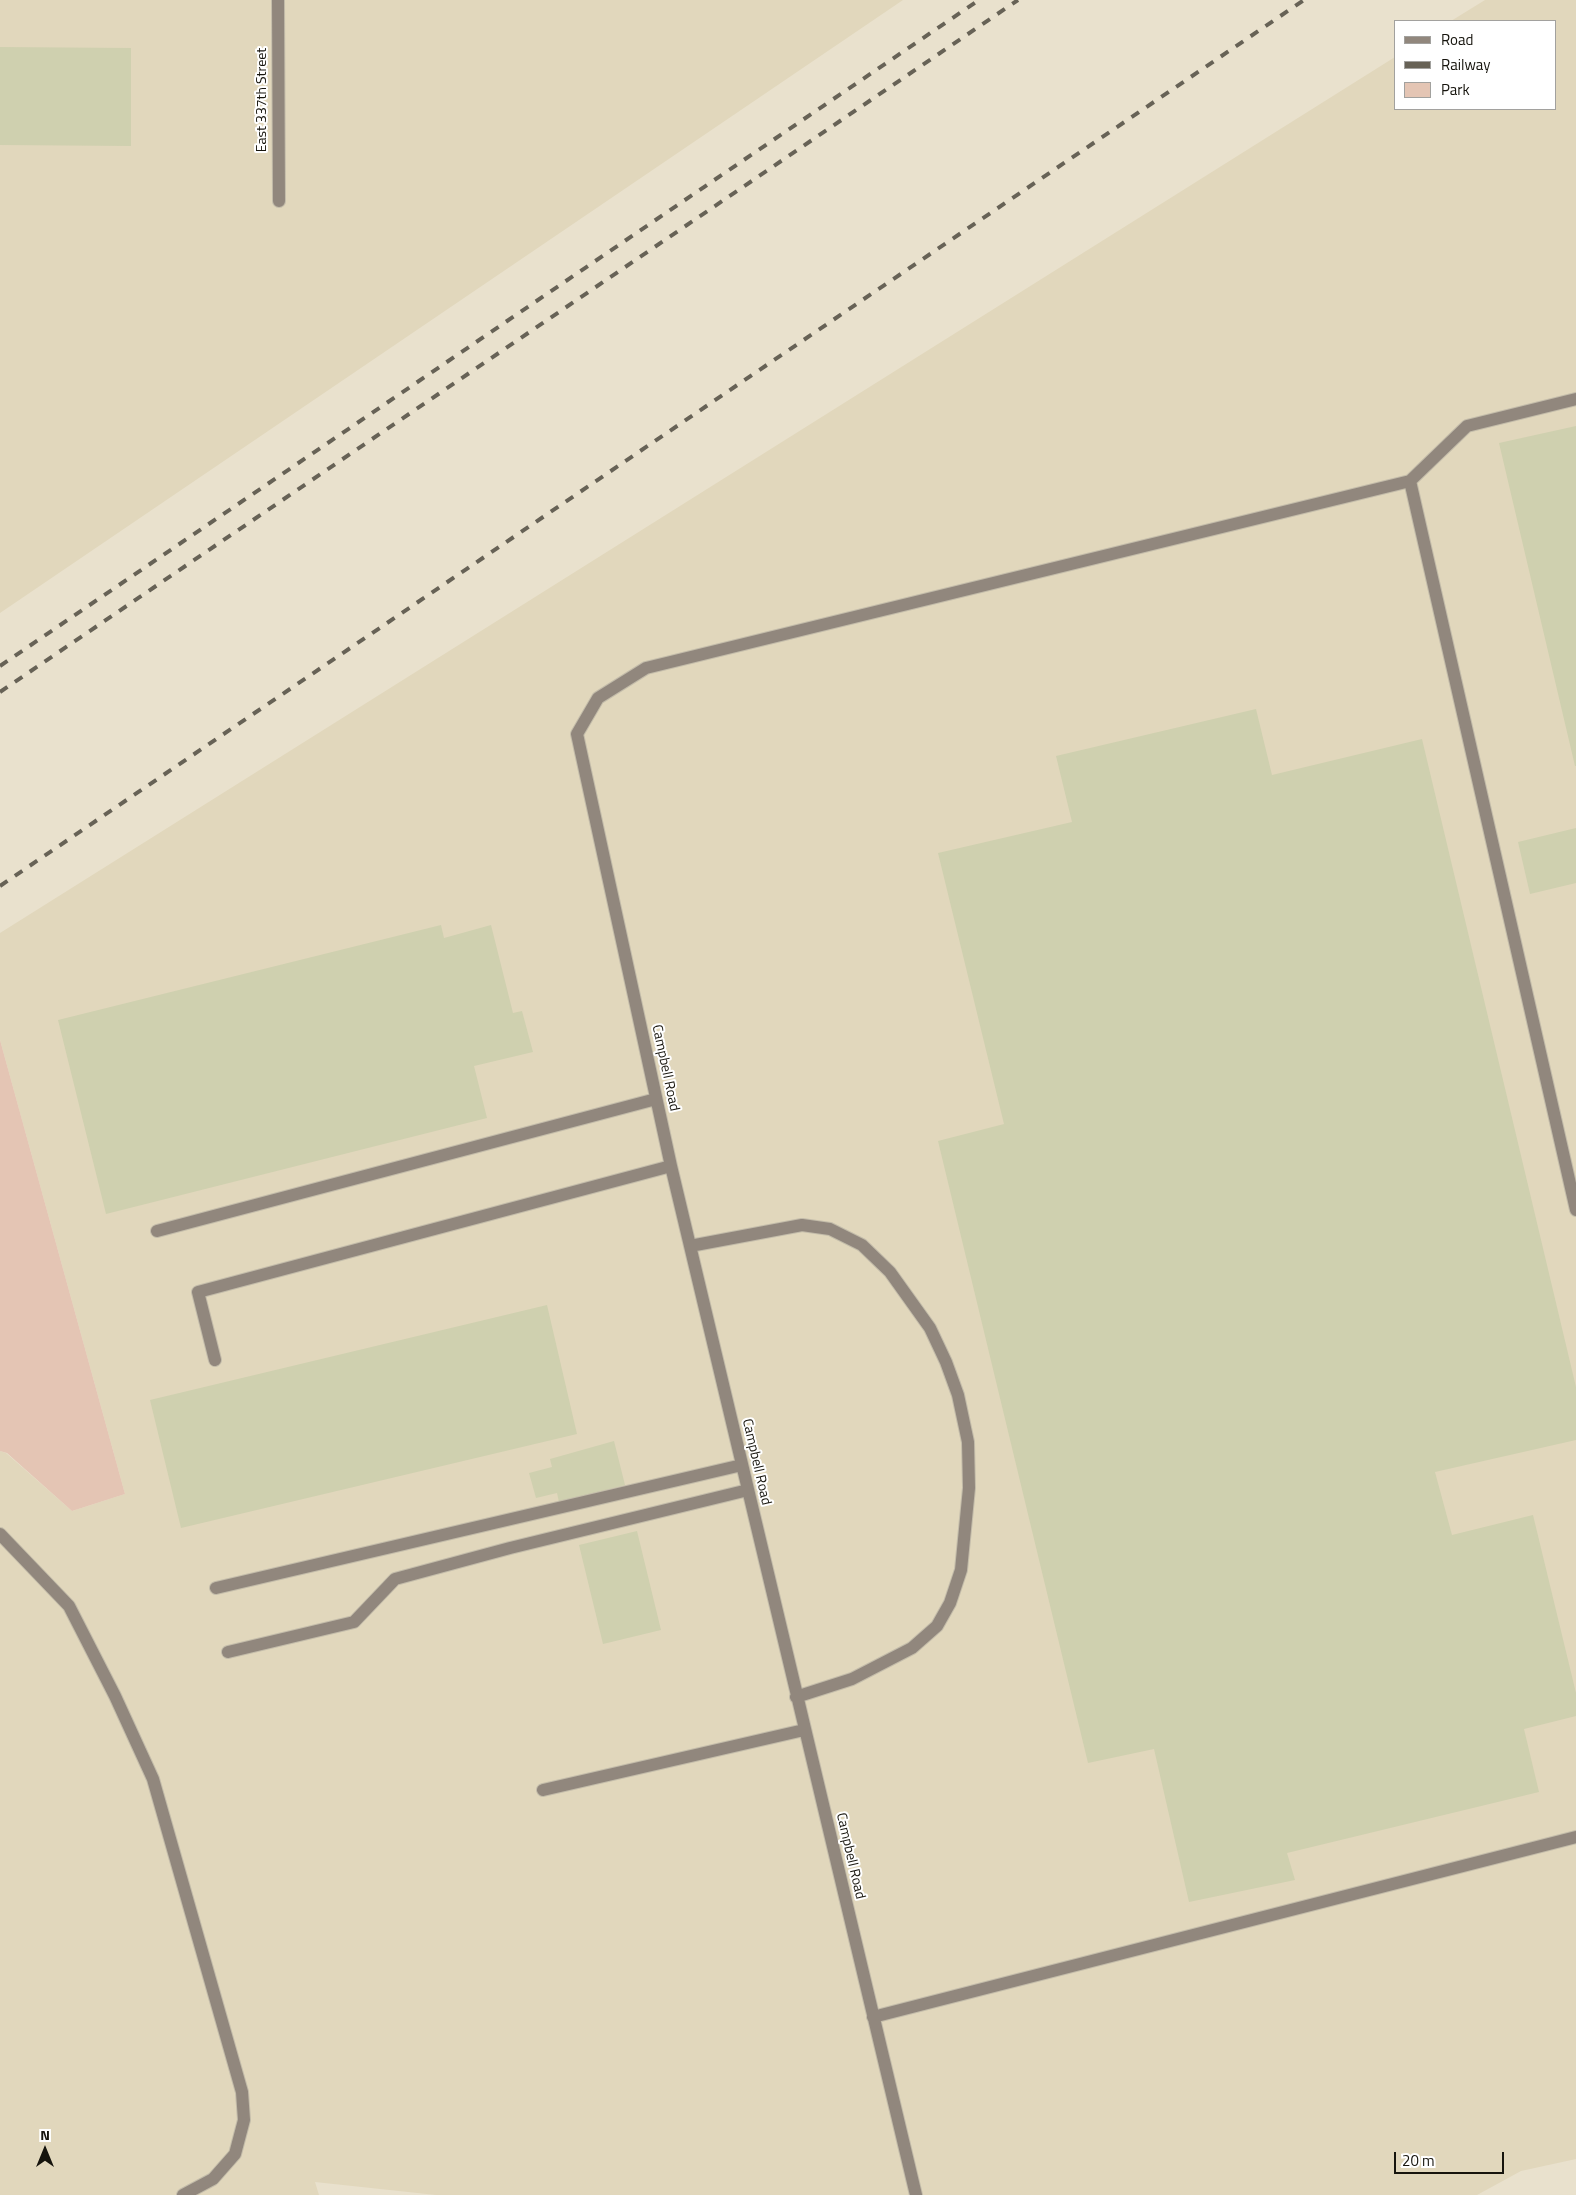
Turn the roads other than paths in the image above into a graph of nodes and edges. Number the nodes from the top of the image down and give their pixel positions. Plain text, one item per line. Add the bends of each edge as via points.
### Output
1 (278, 0) edge
2 (278, 201) dead end
3 (1576, 399) edge
4 (1410, 481) junction
5 (656, 1099) junction
6 (671, 1166) junction
7 (1576, 1210) edge
8 (157, 1231) dead end
9 (690, 1246) junction
10 (215, 1360) dead end
11 (742, 1465) junction
12 (748, 1490) junction
13 (0, 1534) edge
14 (216, 1588) dead end
15 (228, 1652) dead end
16 (796, 1696) junction
17 (804, 1730) junction
18 (543, 1790) dead end
19 (1576, 1837) edge
20 (873, 2017) junction
21 (183, 2195) edge
22 (916, 2195) edge

1 - 2 street, East 337th Street
3 - 4 street via 1466,426
4 - 5 street, Campbell Road via 646,668 598,698 577,734
4 - 7 street
5 - 6 street, Campbell Road
5 - 8 street
6 - 9 street, Campbell Road
6 - 10 street via 198,1292
9 - 11 street, Campbell Road
9 - 16 street via 802,1225 830,1229 862,1245 890,1272 930,1328 958,1395 968,1442 969,1488 961,1570 950,1604 937,1626 912,1648 852,1679
11 - 12 street, Campbell Road
11 - 14 street
12 - 15 street via 395,1579 354,1622
12 - 16 street, Campbell Road
13 - 21 street via 69,1606 153,1779 242,2092 244,2120 235,2154 213,2179
16 - 17 street, Campbell Road
17 - 18 street
17 - 20 street, Campbell Road
19 - 20 street
20 - 22 street, Campbell Road

